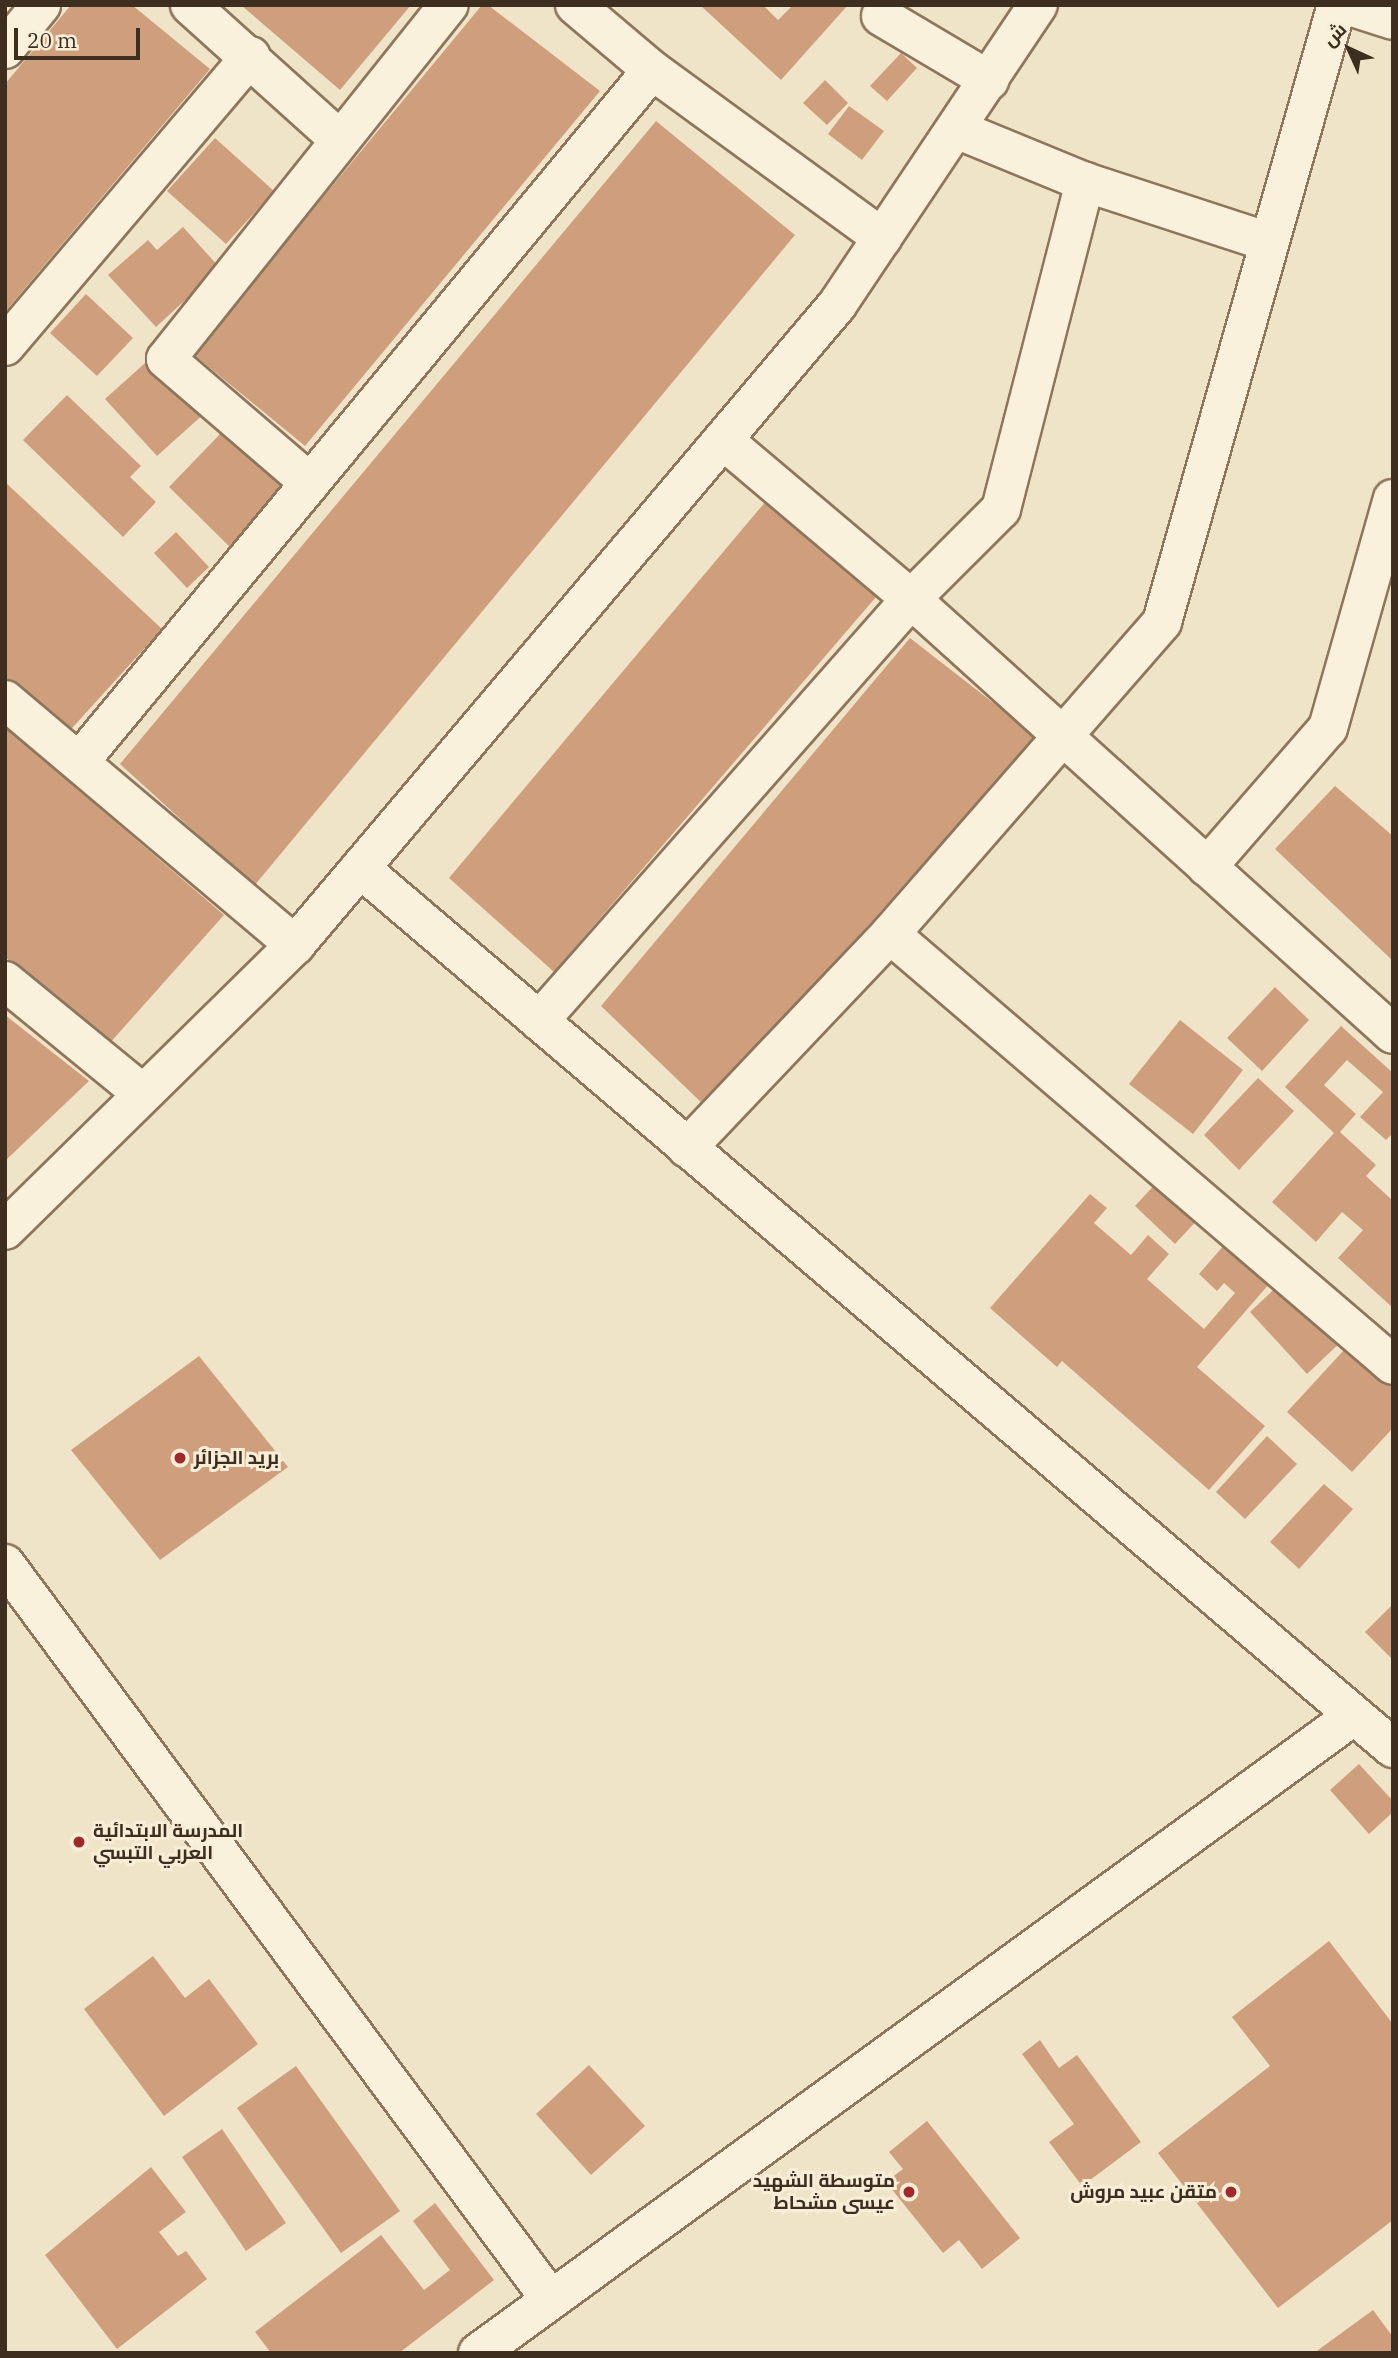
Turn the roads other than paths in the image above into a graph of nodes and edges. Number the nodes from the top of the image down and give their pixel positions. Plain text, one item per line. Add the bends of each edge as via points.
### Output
1 (41, 5) edge
2 (190, 5) edge
3 (449, 5) edge
4 (575, 5) edge
5 (1038, 5) edge
6 (1337, 5) edge
7 (1346, 5) edge
8 (881, 16) dead end
9 (1393, 20) edge
10 (5, 49) edge
11 (251, 56) junction
12 (652, 70) junction
13 (989, 80) junction
14 (956, 129) junction
15 (339, 139) junction
16 (1086, 182) junction
17 (882, 238) junction
18 (1269, 242) junction
19 (5, 346) edge
20 (723, 440) junction
21 (310, 484) junction
22 (1393, 499) edge
23 (911, 599) junction
24 (5, 700) edge
25 (1063, 736) junction
26 (79, 762) junction
27 (1207, 867) junction
28 (360, 868) junction
29 (890, 934) junction
30 (295, 945) junction
31 (5, 981) edge
32 (539, 1021) junction
33 (1393, 1034) edge
34 (144, 1094) junction
35 (687, 1148) junction
36 (5, 1230) edge
37 (1393, 1365) edge
38 (5, 1564) edge
39 (1353, 1716) junction
40 (1393, 1748) edge
41 (551, 2300) junction
42 (478, 2353) edge

1 - 10 street
2 - 11 street
3 - 15 street
4 - 12 street
5 - 13 street
6 - 18 street
7 - 9 street
8 - 13 street
11 - 15 street
11 - 19 street
12 - 17 street
12 - 21 street
13 - 14 street
14 - 16 street
14 - 17 street
15 - 21 street via 166,359
16 - 18 street
16 - 23 street via 1001,509
17 - 20 street via 837,305
18 - 25 street via 1162,622
20 - 23 street
20 - 28 street
21 - 26 street
22 - 27 street via 1328,728
23 - 25 street
23 - 32 street
24 - 26 street
25 - 27 street
25 - 29 street
26 - 30 street
27 - 33 street
28 - 30 street
28 - 32 street
29 - 35 street
29 - 37 street
30 - 34 street
31 - 34 street
32 - 35 street
34 - 36 street
35 - 39 street
38 - 41 street
39 - 40 street
39 - 41 street
41 - 42 street

